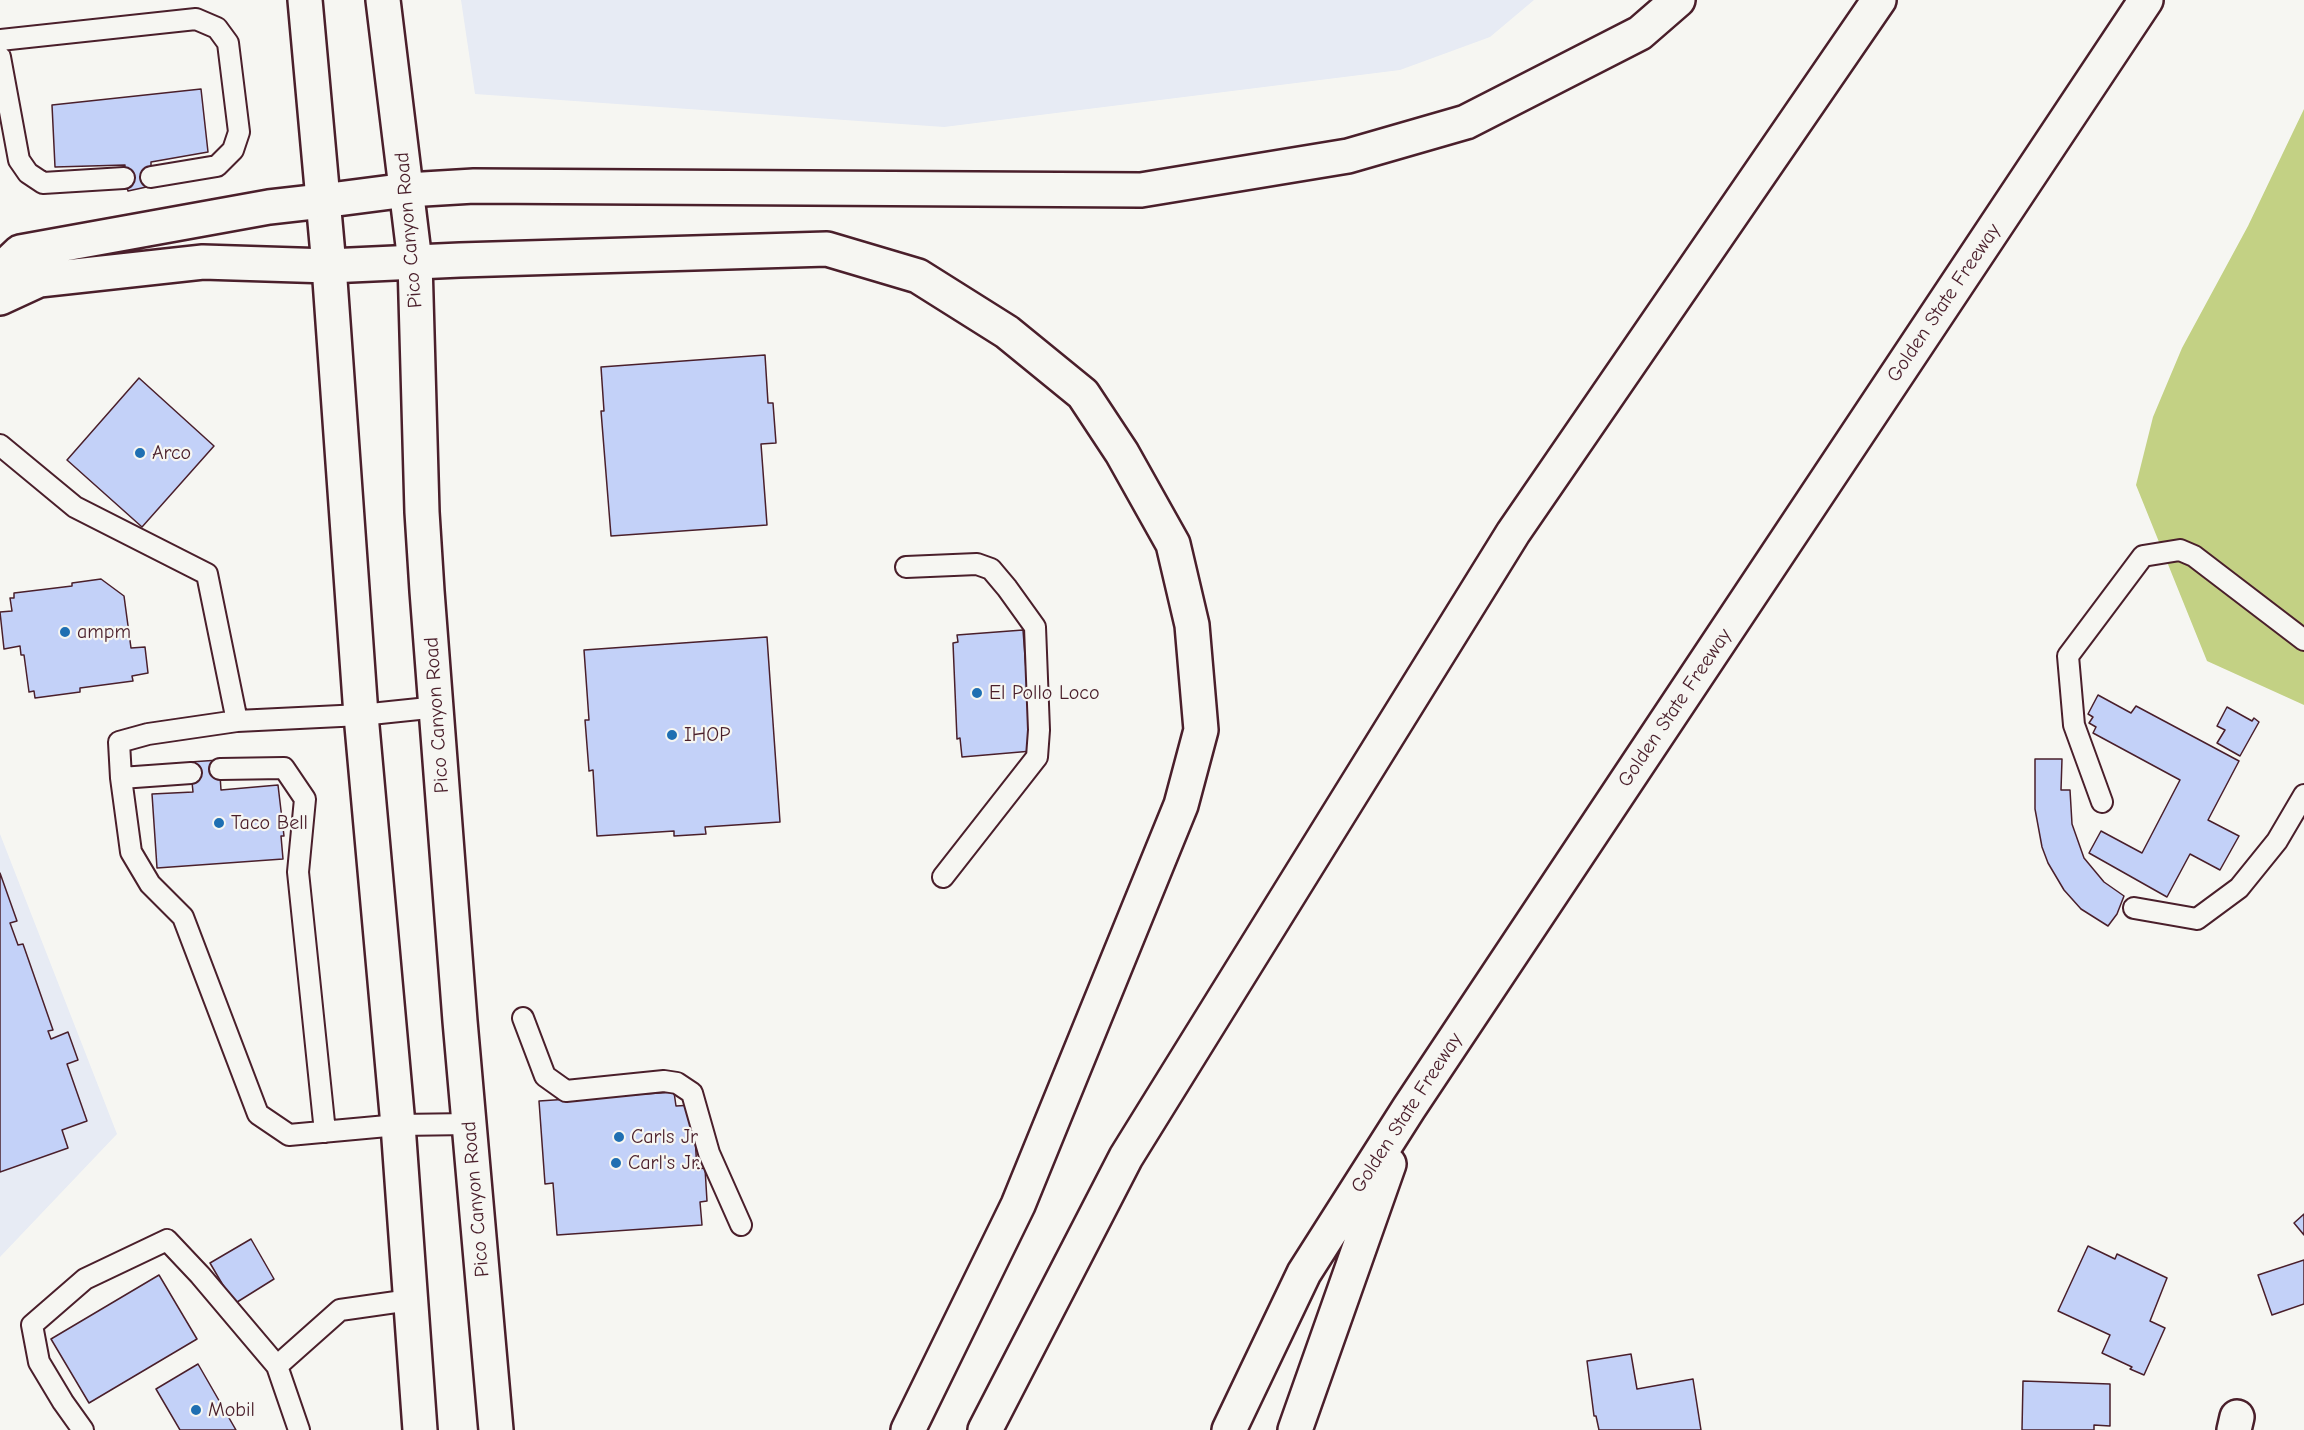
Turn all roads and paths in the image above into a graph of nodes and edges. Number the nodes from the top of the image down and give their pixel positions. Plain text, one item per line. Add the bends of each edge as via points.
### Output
1 (305, 0) edge
2 (383, 0) edge
3 (1678, 0) edge
4 (1879, 0) edge
5 (2146, 0) edge
6 (0, 40) edge
7 (0, 57) edge
8 (151, 177) dead end
9 (124, 178) dead end
10 (407, 190) junction
11 (322, 201) junction
12 (415, 262) junction
13 (329, 266) junction
14 (0, 271) edge
15 (0, 298) edge
16 (0, 446) edge
17 (906, 567) dead end
18 (2304, 640) edge
19 (438, 707) junction
20 (361, 715) junction
21 (237, 721) junction
22 (220, 769) dead end
23 (191, 773) dead end
24 (121, 778) junction
25 (2304, 795) edge
26 (2102, 802) dead end
27 (943, 877) dead end
28 (2134, 908) dead end
29 (524, 1018) dead end
30 (1409, 1108) junction
31 (470, 1124) junction
32 (398, 1125) junction
33 (325, 1132) junction
34 (741, 1225) dead end
35 (410, 1300) junction
36 (277, 1366) junction
37 (83, 1430) edge
38 (299, 1430) edge
39 (420, 1430) edge
40 (496, 1430) edge
41 (908, 1430) edge
42 (985, 1430) edge
43 (1229, 1430) edge
44 (1295, 1430) edge

1 - 11 main road
2 - 10 main road, Pico Canyon Road
3 - 10 main road via 1640,33 1466,122 1348,156 1141,190 486,186
4 - 42 main road via 1501,553 1126,1157
5 - 30 main road, Golden State Freeway
6 - 8 lane via 196,19 217,28 228,43 239,132 233,150 218,166
7 - 9 lane via 19,160 28,173 43,183
10 - 11 main road
10 - 12 main road, Pico Canyon Road
11 - 13 main road
11 - 14 main road via 20,252
12 - 13 main road
12 - 19 main road, Pico Canyon Road via 422,512
12 - 41 main road via 827,249 918,276 1008,332 1083,394 1122,453 1173,544 1192,624 1201,730 1181,805 1018,1205
13 - 15 main road via 203,262 39,280
13 - 20 main road
16 - 21 lane via 75,507 207,574
17 - 27 lane via 977,564 991,569 1035,627 1040,730 1037,757
18 - 26 lane via 2194,556 2180,550 2143,556 2068,656 2074,725
19 - 20 lane
19 - 31 main road, Pico Canyon Road
20 - 21 lane
20 - 32 main road
21 - 24 lane via 120,742
22 - 33 lane via 284,768 305,799 298,872
23 - 24 lane
24 - 33 lane via 131,852 150,884 183,917 258,1114 290,1135
25 - 28 lane via 2277,841 2239,888 2197,919
29 - 34 lane via 544,1076 566,1091 664,1081 677,1083 692,1093 709,1153
30 - 43 main road, Golden State Freeway via 1304,1273
30 - 44 main road
31 - 32 lane
31 - 40 main road, Pico Canyon Road
32 - 33 lane
32 - 35 main road
35 - 36 lane via 340,1310
35 - 39 main road
36 - 37 lane via 167,1240 85,1279 32,1325 39,1362
36 - 38 lane

